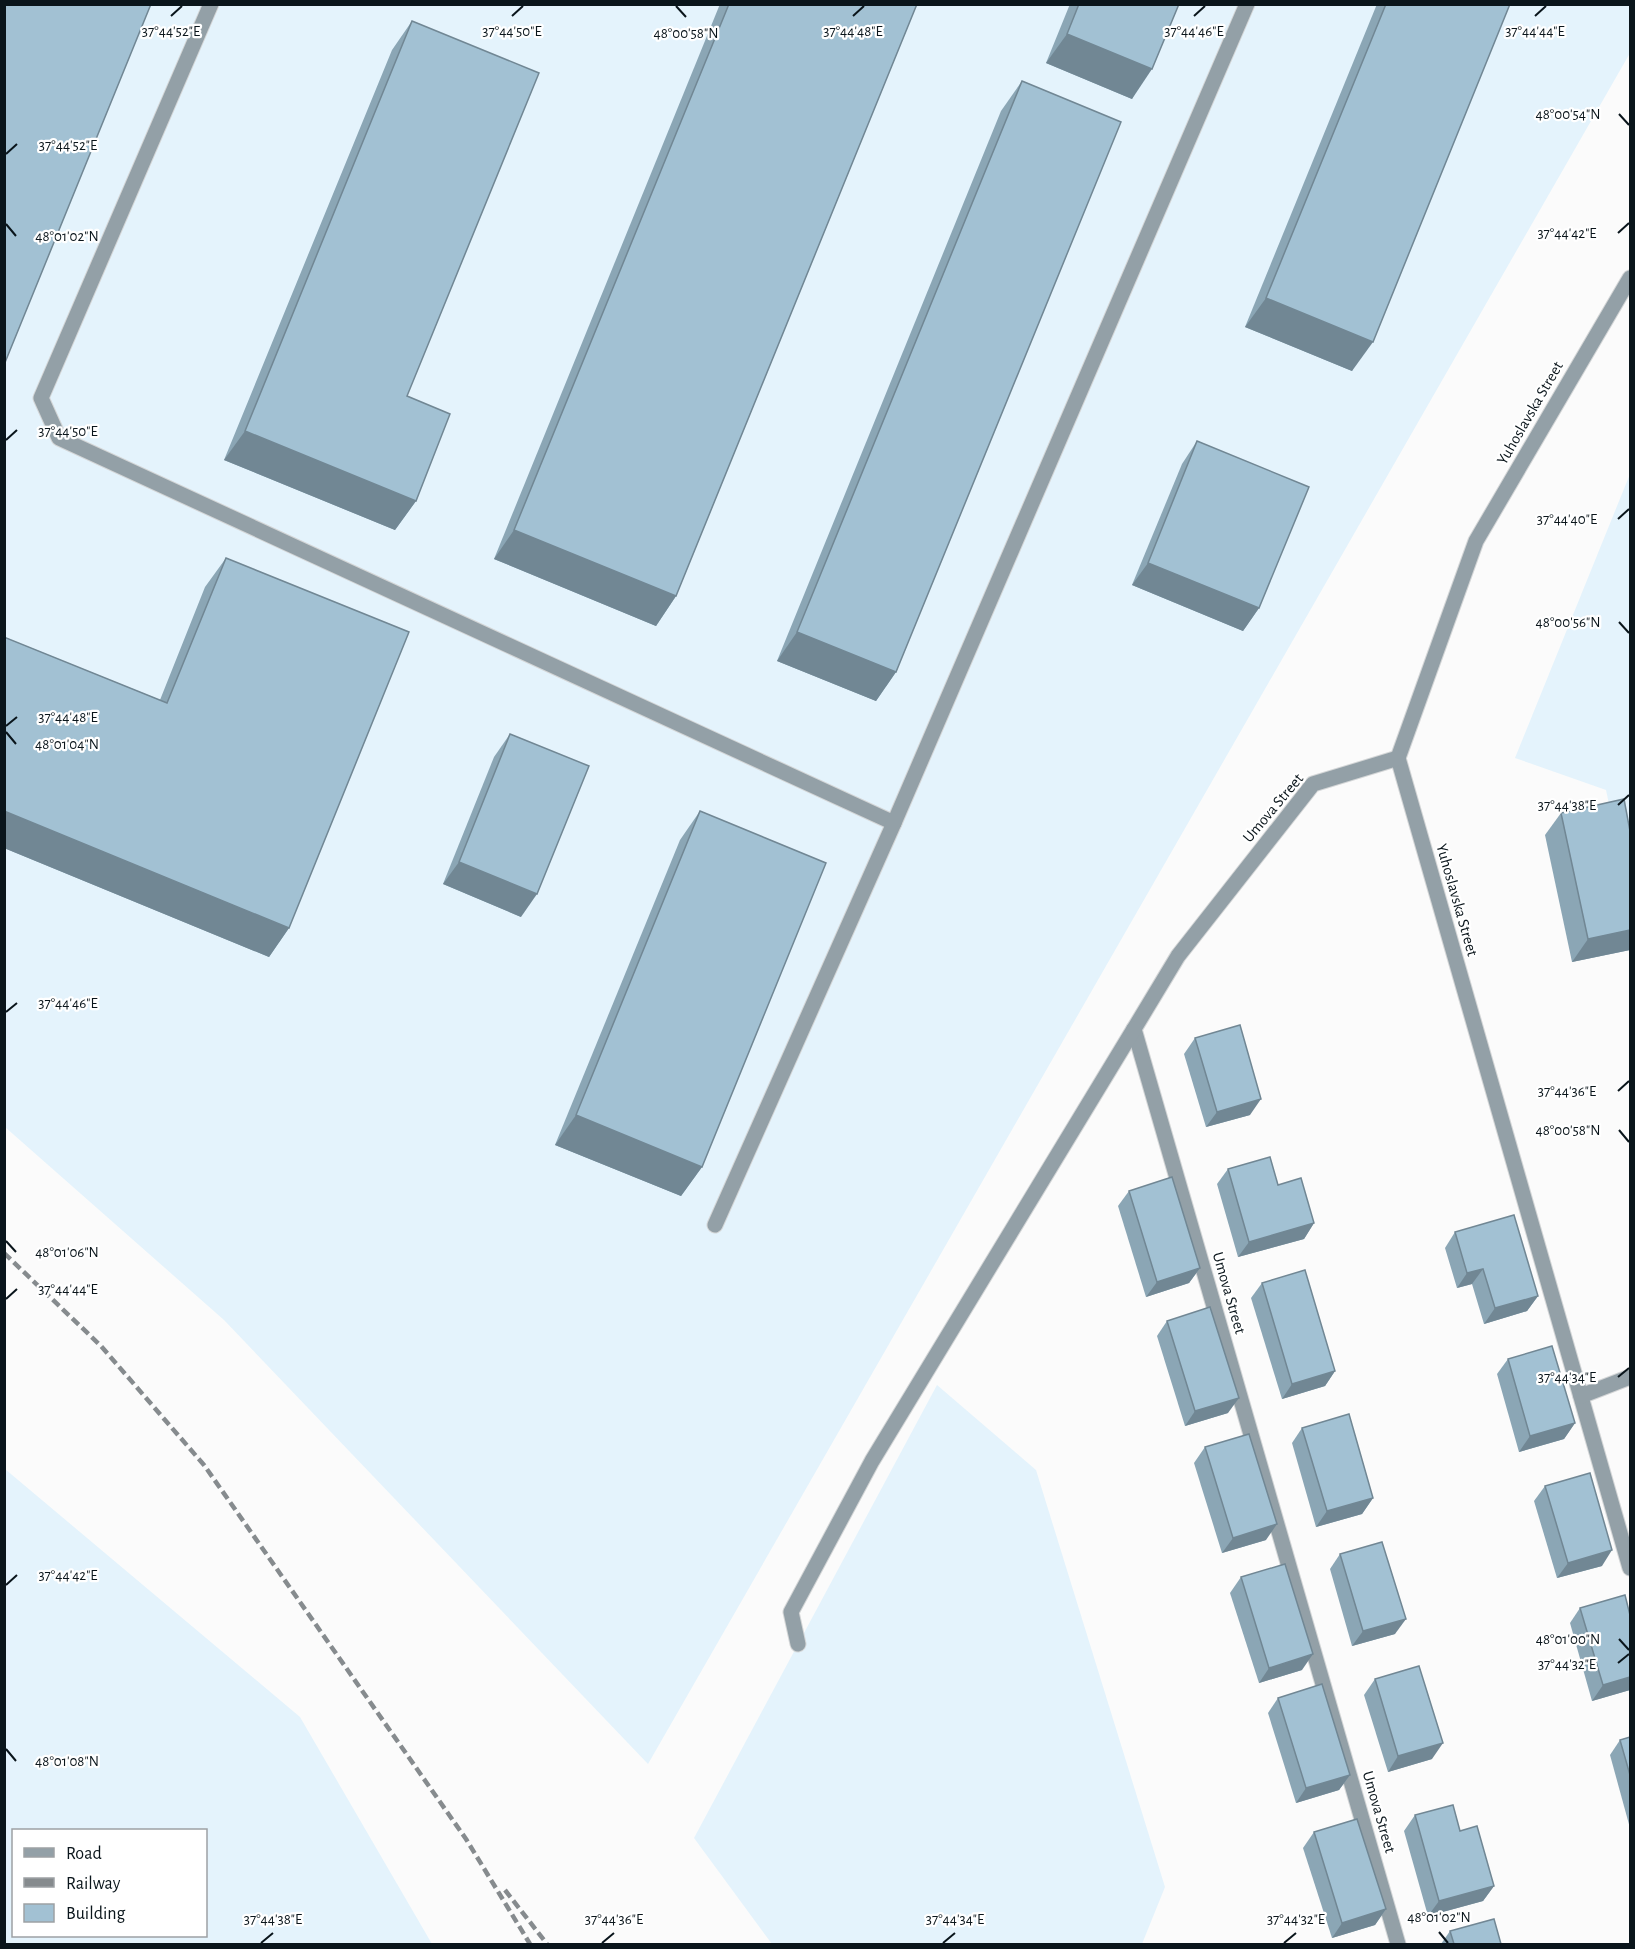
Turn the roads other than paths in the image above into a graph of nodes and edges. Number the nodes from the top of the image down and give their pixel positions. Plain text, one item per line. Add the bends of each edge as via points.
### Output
1 (211, 4) edge
2 (1247, 4) edge
3 (1630, 278) edge
4 (1398, 758) junction
5 (894, 823) junction
6 (1134, 1029) junction
7 (715, 1225) dead end
8 (1630, 1377) edge
9 (1581, 1396) junction
10 (1630, 1568) edge
11 (798, 1644) dead end
12 (1398, 1944) edge

1 - 5 street via 40,398 58,438
2 - 5 street
3 - 4 street, Yuhoslavska Street via 1476,541
4 - 6 street, Umova Street via 1313,784 1178,956
4 - 9 street, Yuhoslavska Street
5 - 7 street
6 - 11 street via 872,1461 791,1612
6 - 12 street, Umova Street
8 - 9 street
9 - 10 street, Yuhoslavska Street

